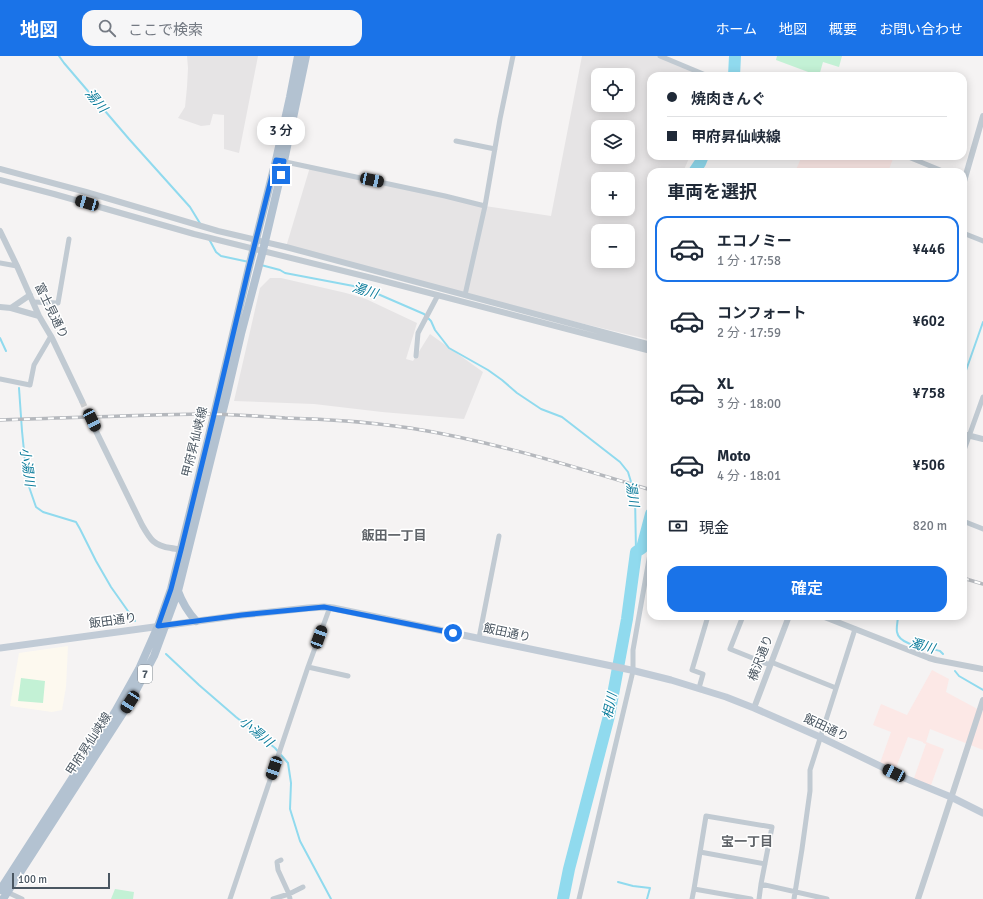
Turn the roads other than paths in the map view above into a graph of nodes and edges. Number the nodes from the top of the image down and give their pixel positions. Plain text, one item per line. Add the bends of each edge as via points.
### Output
1 (298, 56) edge
2 (306, 56) edge
3 (513, 56) edge
4 (660, 56) edge
5 (698, 72) edge
6 (983, 116) edge
7 (456, 141) dead end
8 (495, 149) junction
9 (276, 160) junction
10 (916, 160) edge
11 (284, 161) junction
12 (935, 168) edge
13 (0, 169) edge
14 (967, 171) edge
15 (1, 180) edge
16 (485, 206) junction
17 (0, 231) edge
18 (967, 235) edge
19 (69, 239) dead end
20 (256, 240) junction
21 (983, 241) edge
22 (265, 242) junction
23 (253, 248) junction
24 (263, 250) junction
25 (0, 263) edge
26 (17, 266) junction
27 (30, 295) junction
28 (438, 295) junction
29 (465, 295) junction
30 (33, 302) junction
31 (0, 307) edge
32 (11, 308) junction
33 (39, 316) junction
34 (51, 336) junction
35 (647, 344) edge
36 (647, 351) edge
37 (416, 356) dead end
38 (0, 379) edge
39 (983, 396) edge
40 (82, 401) tunnel mouth
41 (92, 420) tunnel mouth
42 (967, 433) edge
43 (967, 435) edge
44 (983, 439) edge
45 (967, 523) edge
46 (983, 529) edge
47 (499, 536) dead end
48 (184, 552) junction
49 (647, 571) edge
50 (178, 590) junction
51 (330, 607) junction
52 (707, 620) edge
53 (741, 620) edge
54 (787, 620) edge
55 (832, 620) edge
56 (196, 621) junction
57 (162, 626) junction
58 (855, 629) junction
59 (479, 638) junction
60 (0, 648) edge
61 (771, 663) junction
62 (308, 667) junction
63 (983, 668) edge
64 (632, 671) junction
65 (348, 676) dead end
66 (699, 688) junction
67 (836, 688) junction
68 (983, 700) edge
69 (754, 708) junction
70 (820, 737) junction
71 (951, 797) junction
72 (983, 813) edge
73 (700, 852) junction
74 (281, 860) dead end
75 (765, 864) junction
76 (761, 884) junction
77 (303, 887) dead end
78 (694, 889) junction
79 (2, 892) edge
80 (795, 892) junction
81 (289, 896) edge
82 (230, 898) edge
83 (22, 899) edge
84 (236, 899) edge
85 (273, 899) edge
86 (579, 899) edge
87 (692, 899) edge
88 (752, 899) edge
89 (759, 899) edge
90 (794, 899) edge
91 (827, 899) edge
92 (918, 899) edge

1 - 9 main road, 甲府昇仙峡線 / 7
2 - 11 main road, 甲府昇仙峡線 / 7
3 - 8 street
4 - 5 street
6 - 14 street
7 - 8 street
8 - 16 street
9 - 11 street
9 - 20 main road, 甲府昇仙峡線 / 7
10 - 12 street
11 - 16 street
11 - 22 main road, 甲府昇仙峡線 / 7
13 - 20 street
15 - 23 street
16 - 29 street
17 - 26 street, 富士見通り
18 - 21 street
19 - 30 street via 58,303
20 - 22 street
20 - 23 main road, 甲府昇仙峡線 / 7
22 - 24 main road, 甲府昇仙峡線 / 7
22 - 29 street
23 - 24 street
23 - 48 main road, 甲府昇仙峡線 / 7
24 - 28 street
24 - 48 main road, 甲府昇仙峡線 / 7
25 - 26 street
26 - 27 street, 富士見通り
27 - 30 street, 富士見通り
27 - 32 street
28 - 36 street
28 - 37 street via 418,333
29 - 35 street
30 - 33 street, 富士見通り
31 - 32 street
32 - 33 street
33 - 34 street, 富士見通り
34 - 38 street via 34,365 30,385
34 - 40 street, 富士見通り
39 - 42 street
41 - 48 street via 150,538 165,547
43 - 44 street
45 - 46 street
47 - 59 street
48 - 50 main road, 甲府昇仙峡線 / 7
48 - 57 main road, 甲府昇仙峡線 / 7
49 - 64 street via 633,650
50 - 56 main road via 180,598
50 - 57 main road, 甲府昇仙峡線 / 7
51 - 56 main road, 飯田通り
51 - 59 main road, 飯田通り
51 - 62 street
52 - 66 street via 692,670 703,674
53 - 61 street via 730,649
54 - 61 street, 横沢通り
55 - 58 street
56 - 57 main road, 飯田通り
57 - 60 main road, 飯田通り
57 - 79 main road, 甲府昇仙峡線 / 7 via 115,712
58 - 63 street via 928,658
58 - 67 street
59 - 64 main road, 飯田通り
61 - 67 street
61 - 69 street, 横沢通り
62 - 65 street
62 - 82 street
64 - 66 main road, 飯田通り
64 - 86 street
66 - 69 main road, 飯田通り
67 - 70 street
68 - 71 street
69 - 70 main road, 飯田通り
70 - 71 main road, 飯田通り
70 - 80 street via 810,770 810,791
71 - 72 main road, 飯田通り
71 - 92 street
73 - 75 street
73 - 75 street via 706,816 772,827
73 - 78 street
74 - 81 street via 277,862 278,870
75 - 76 street
76 - 80 street
76 - 89 street
77 - 81 street
78 - 87 street
78 - 88 street
79 - 83 street
80 - 90 street
80 - 91 street
81 - 85 street
82 - 84 street

